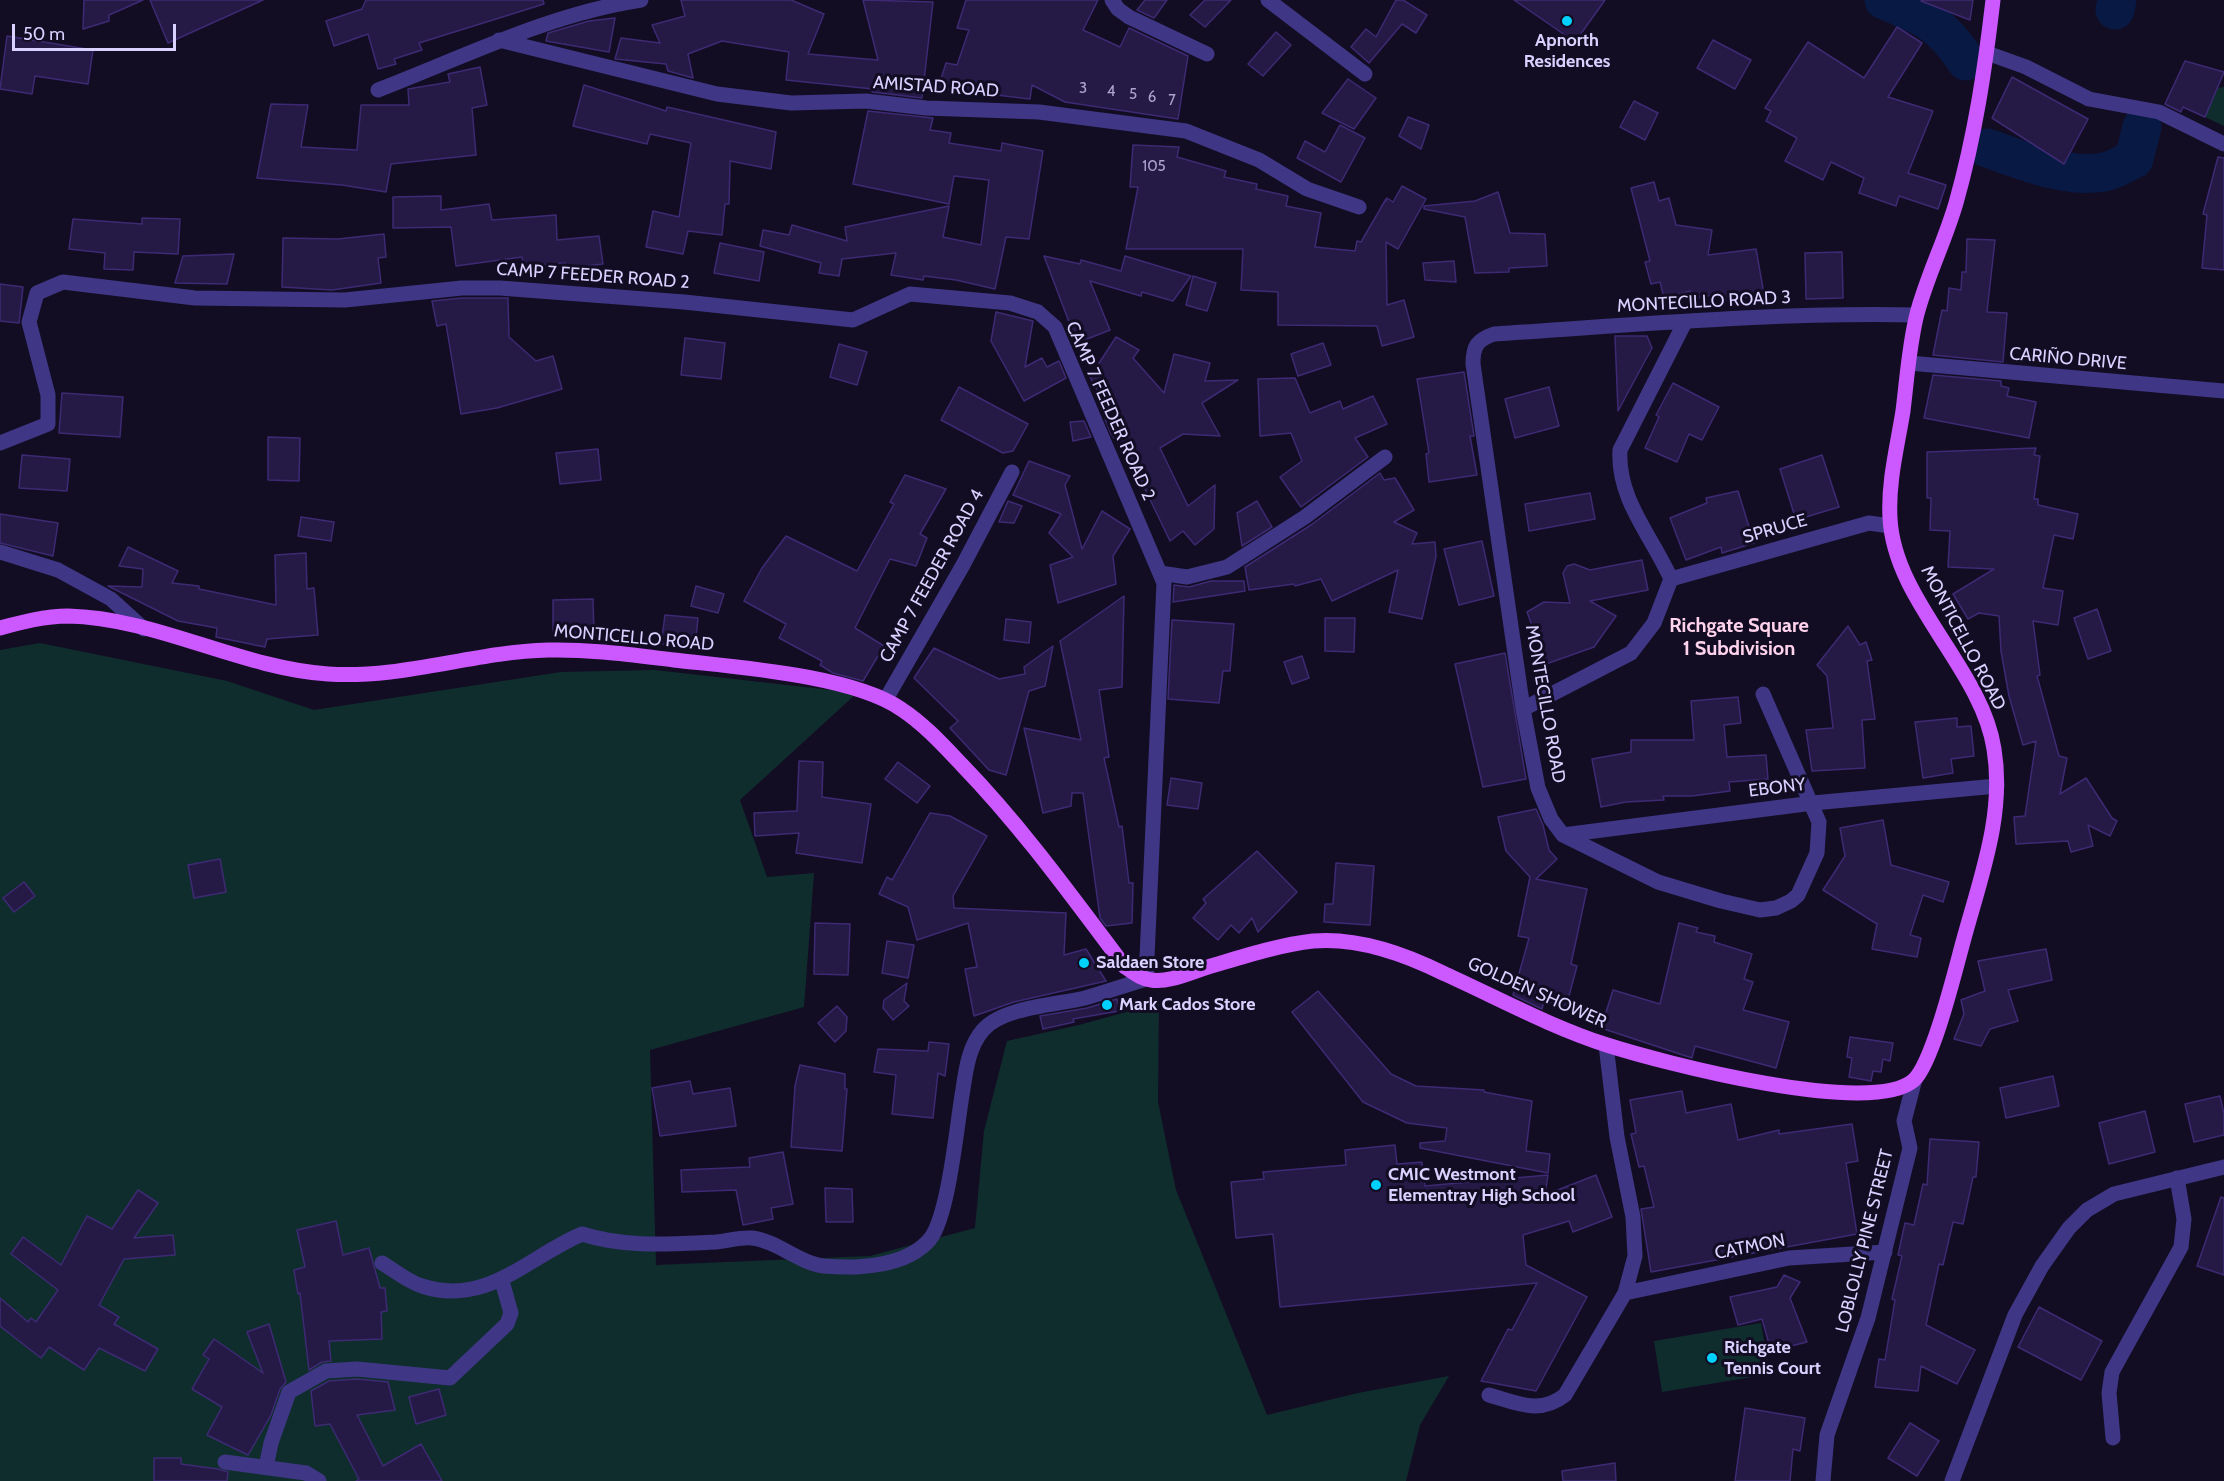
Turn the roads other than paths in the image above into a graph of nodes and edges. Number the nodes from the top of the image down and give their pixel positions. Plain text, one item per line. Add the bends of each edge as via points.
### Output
1 (641, 0) edge
2 (1112, 0) edge
3 (1268, 0) edge
4 (1993, 0) edge
5 (500, 40) junction
6 (1987, 53) junction
7 (1207, 54) dead end
8 (1365, 74) dead end
9 (378, 90) dead end
10 (2224, 144) edge
11 (1359, 207) dead end
12 (1916, 315) junction
13 (1685, 322) junction
14 (1494, 334) joint
15 (1909, 363) junction
16 (2224, 391) edge
17 (0, 443) edge
18 (1384, 457) dead end
19 (1012, 472) dead end
20 (1890, 526) junction
21 (0, 552) edge
22 (1160, 573) junction
23 (1671, 579) junction
24 (0, 628) edge
25 (144, 629) junction
26 (1763, 694) dead end
27 (886, 699) junction
28 (1523, 709) junction
29 (1996, 786) junction
30 (1813, 803) junction
31 (1563, 835) junction
32 (1146, 980) junction
33 (1606, 1045) junction
34 (1915, 1079) junction
35 (2224, 1167) edge
36 (2178, 1178) junction
37 (1885, 1252) junction
38 (382, 1263) dead end
39 (502, 1281) junction
40 (1626, 1293) junction
41 (1489, 1395) dead end
42 (2113, 1438) dead end
43 (225, 1462) dead end
44 (266, 1467) junction
45 (319, 1481) edge
46 (1823, 1481) edge
47 (1952, 1481) edge

1 - 5 street via 610,5
2 - 7 street via 1129,17
3 - 8 street
4 - 6 main road, MONTICELLO ROAD
5 - 9 street
5 - 11 street, AMISTAD ROAD via 717,94 791,103 866,101 926,108 1039,112 1186,131 1259,160 1307,189
6 - 10 street via 2026,67 2089,99 2159,112
6 - 12 main road, MONTICELLO ROAD via 1975,130 1957,198
12 - 13 street, MONTECILLO ROAD 3
12 - 15 main road, MONTICELLO ROAD
13 - 14 street, MONTECILLO ROAD 3
13 - 23 street via 1620,450 1619,469 1632,509 1659,551
14 - 28 street, MONTECILLO ROAD via 1475,345 1473,364
15 - 16 street, CARIÑO DRIVE
15 - 20 main road, MONTICELLO ROAD via 1889,488
17 - 22 street, CAMP 7 FEEDER ROAD 2 via 48,424 48,394 29,322 37,293 63,282 206,298 345,300 500,288 853,320 910,294 1010,303 1038,312 1055,327
18 - 22 street via 1305,517 1227,567 1188,577
19 - 27 street, CAMP 7 FEEDER ROAD 4
20 - 23 street, SPRUCE via 1869,523
20 - 29 main road, MONTICELLO ROAD via 1920,605 1988,723
21 - 25 street via 58,570 111,599
22 - 32 street via 1164,589
23 - 28 street via 1654,623 1631,653
24 - 25 main road, MONTICELLO ROAD via 67,616 105,619
25 - 27 main road, MONTICELLO ROAD via 255,660 326,674 393,674 517,652 591,651 795,675
26 - 30 street
27 - 32 main road, MONTICELLO ROAD via 915,719 983,787 1125,966
28 - 31 street, MONTECILLO ROAD via 1538,788 1551,819
29 - 30 street, EBONY
29 - 34 main road, MONTICELLO ROAD via 1993,832 1950,991 1925,1063
30 - 31 street, EBONY
30 - 31 street via 1819,822 1817,853 1798,895 1769,910 1746,908 1658,882
32 - 33 main road, GOLDEN SHOWER via 1168,979 1310,942 1351,942 1403,956
32 - 39 street via 1009,1015 984,1029 975,1041 968,1063 937,1225 931,1238 910,1254 894,1261 822,1266 752,1238 632,1244 610,1243 582,1234 554,1246
33 - 34 main road, GOLDEN SHOWER via 1711,1072 1812,1090 1880,1092 1901,1088
33 - 40 street via 1635,1237 1635,1256
34 - 37 street, LOBLOLLY PINE STREET via 1904,1121 1910,1148
35 - 36 street
36 - 42 street via 2184,1219 2181,1247 2112,1372 2109,1393
36 - 47 street via 2114,1194 2087,1209 2069,1228 2015,1315
37 - 40 street, CATMON via 1789,1258
37 - 46 street, LOBLOLLY PINE STREET via 1868,1318 1827,1436
38 - 39 street via 422,1286 468,1291
39 - 44 street via 511,1313 507,1324 450,1378 357,1369 326,1371 289,1392
40 - 41 street via 1565,1395 1557,1401 1545,1407 1529,1407
43 - 44 street
44 - 45 street via 306,1473

